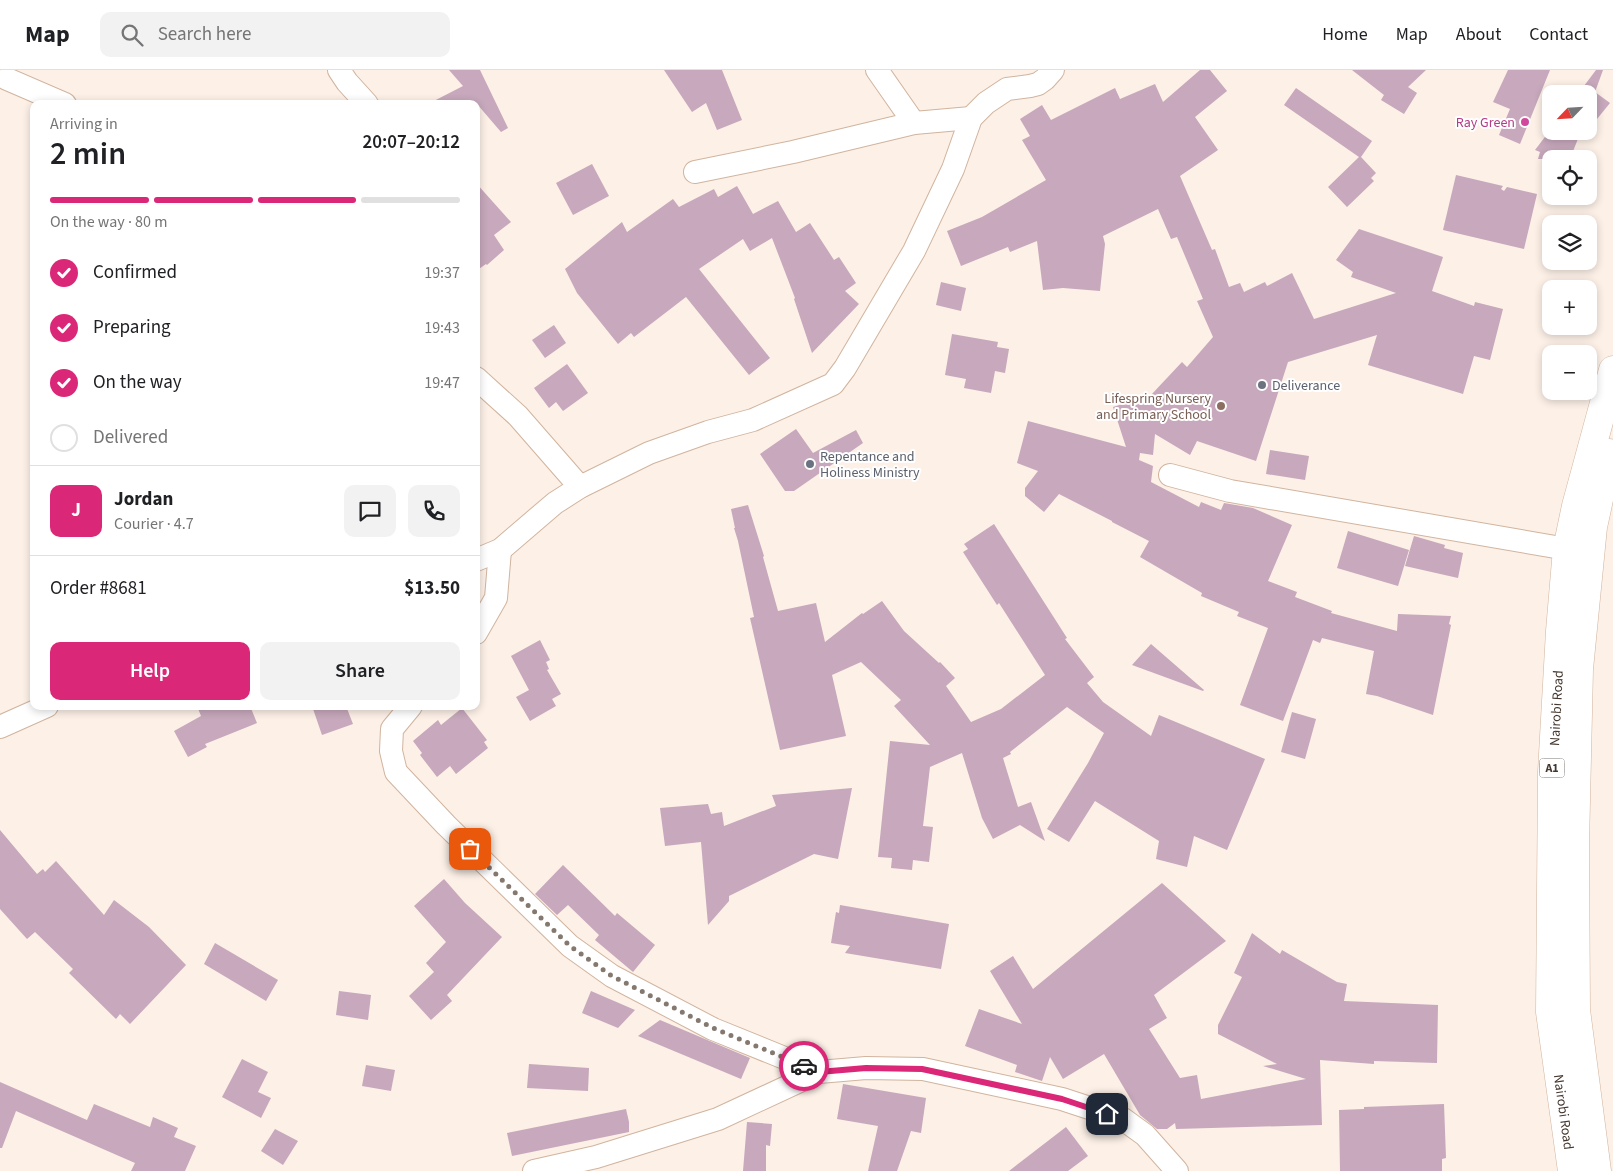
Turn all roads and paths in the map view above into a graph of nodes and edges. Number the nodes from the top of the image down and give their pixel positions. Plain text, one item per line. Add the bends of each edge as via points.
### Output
1 (339, 70) edge
2 (877, 70) edge
3 (1053, 70) edge
4 (7, 79) dead end
5 (56, 100) edge
6 (363, 100) edge
7 (971, 118) junction
8 (914, 123) junction
9 (695, 172) dead end
10 (1613, 370) edge
11 (480, 382) edge
12 (1613, 435) edge
13 (1170, 475) dead end
14 (580, 487) junction
15 (1567, 549) junction
16 (500, 550) junction
17 (480, 558) edge
18 (480, 626) edge
19 (37, 710) edge
20 (408, 710) edge
21 (0, 727) edge
22 (819, 1072) junction
23 (534, 1171) edge
24 (1177, 1171) edge
25 (1572, 1171) edge
26 (1597, 1171) edge

1 - 6 street
2 - 8 street
3 - 7 street via 1038,84 1007,89
4 - 5 street
7 - 8 street
7 - 14 street via 953,169 914,251 833,384 754,420 650,453
8 - 9 street
10 - 15 highway, Nairobi Road / A1
11 - 14 street via 518,416
12 - 26 highway, Nairobi Road / A1 via 1593,527 1578,679 1576,1010
13 - 15 street via 1256,496
14 - 16 street via 555,503
15 - 25 highway, Nairobi Road / A1 via 1552,772 1550,1012
16 - 17 street
16 - 18 street via 496,598
19 - 21 street
20 - 22 street via 392,729 391,751 396,772 570,946 612,976 713,1028
22 - 23 street via 718,1119 596,1157
22 - 24 street via 866,1068 922,1069 1062,1099 1122,1119 1145,1135

